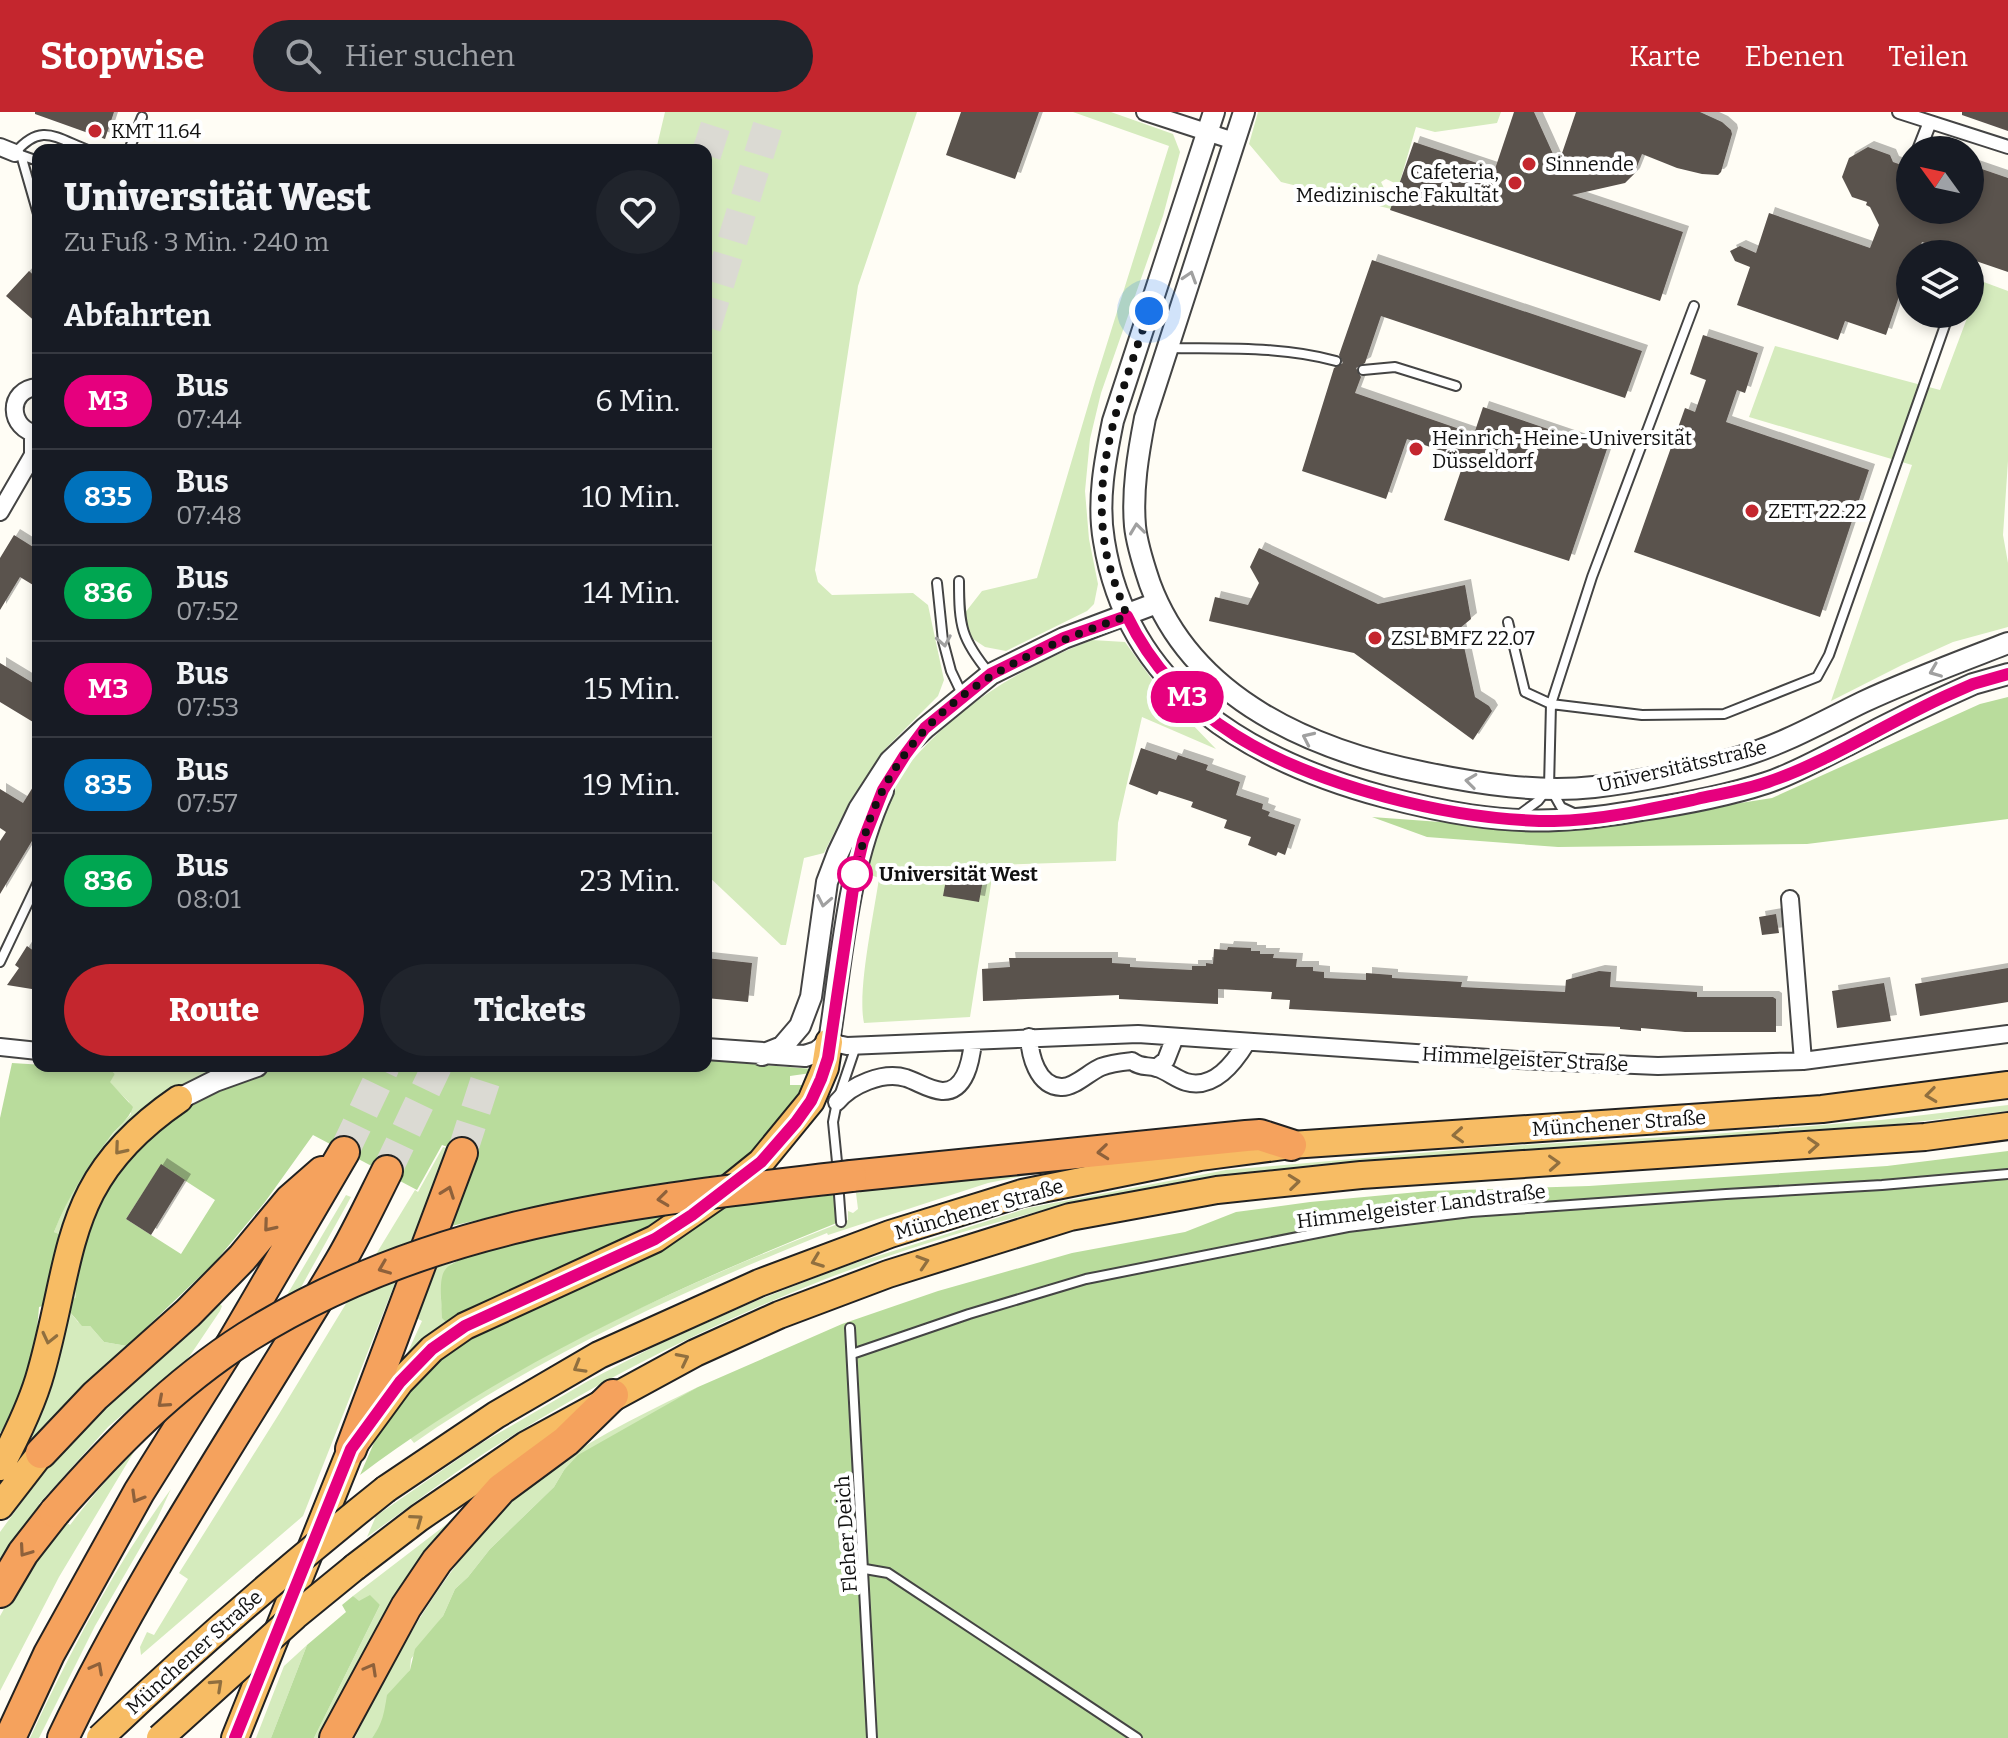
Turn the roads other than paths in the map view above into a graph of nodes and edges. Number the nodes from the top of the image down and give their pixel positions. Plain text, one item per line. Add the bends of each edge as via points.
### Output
1 (1145, 112) edge
2 (1214, 112) edge
3 (1244, 112) edge
4 (1899, 112) edge
5 (142, 117) dead end
6 (1930, 122) junction
7 (1207, 133) junction
8 (1924, 136) edge
9 (1234, 141) junction
10 (72, 144) edge
11 (131, 144) edge
12 (2008, 147) edge
13 (12, 151) edge
14 (32, 159) edge
15 (32, 199) edge
16 (1694, 306) dead end
17 (1944, 328) edge
18 (1168, 347) junction
19 (1336, 361) dead end
20 (1363, 370) dead end
21 (1127, 377) junction
22 (1155, 382) junction
23 (1456, 386) dead end
24 (32, 389) edge
25 (32, 433) edge
26 (32, 457) edge
27 (0, 512) edge
28 (959, 581) dead end
29 (937, 583) dead end
30 (1157, 603) junction
31 (1127, 616) junction
32 (1508, 622) dead end
33 (2008, 643) edge
34 (991, 674) junction
35 (2008, 674) edge
36 (963, 696) junction
37 (1551, 704) junction
38 (925, 728) junction
39 (1549, 787) junction
40 (1585, 818) junction
41 (1513, 819) junction
42 (32, 895) edge
43 (1790, 899) dead end
44 (0, 962) edge
45 (807, 1008) junction
46 (1138, 1034) junction
47 (2008, 1034) edge
48 (1029, 1037) junction
49 (1175, 1037) junction
50 (829, 1042) junction
51 (973, 1042) junction
52 (1247, 1042) junction
53 (856, 1045) junction
54 (0, 1047) edge
55 (32, 1050) edge
56 (712, 1050) edge
57 (762, 1055) junction
58 (1132, 1061) junction
59 (1803, 1061) junction
60 (1156, 1068) junction
61 (240, 1072) edge
62 (2008, 1085) edge
63 (179, 1099) joint
64 (837, 1102) junction
65 (2008, 1126) edge
66 (1291, 1145) junction
67 (462, 1153) tunnel mouth
68 (387, 1171) tunnel mouth
69 (2008, 1174) edge
70 (842, 1178) junction
71 (841, 1222) dead end
72 (850, 1328) dead end
73 (852, 1354) junction
74 (613, 1395) junction
75 (351, 1449) junction
76 (41, 1453) joint
77 (0, 1467) edge
78 (0, 1506) edge
79 (865, 1569) junction
80 (0, 1592) edge
81 (10, 1738) edge
82 (63, 1738) edge
83 (100, 1738) edge
84 (160, 1738) edge
85 (235, 1738) edge
86 (335, 1738) edge
87 (872, 1738) edge
88 (1137, 1738) edge

1 - 7 street
2 - 7 street, Universitätsstraße
3 - 9 street, Universitätsstraße
4 - 6 street
5 - 11 lane
6 - 8 street
6 - 12 street
7 - 9 street
7 - 21 street, Universitätsstraße
18 -> 9 street, Universitätsstraße
10 - 13 lane via 43,133
13 - 14 lane
13 - 15 lane
16 - 37 lane via 1592,577
17 - 37 lane via 1817,677 1724,714 1642,715
18 - 19 lane via 1252,349
18 - 22 street, Universitätsstraße
20 - 23 lane via 1395,367
21 - 22 street
21 - 31 street, Universitätsstraße via 1105,458 1102,501 1104,540
30 -> 22 street, Universitätsstraße via 1143,564 1135,495 1137,458
24 - 25 street via 15,405 17,423
26 - 27 street
28 - 34 lane via 959,621 970,649
29 -> 36 lane via 943,641
30 - 31 street
39 -> 30 street, Universitätsstraße via 1465,781 1381,764 1307,738 1225,689 1181,642
31 - 34 street via 1064,638
31 - 41 street, Universitätsstraße via 1138,638 1205,715 1266,754 1328,781 1393,799 1450,813
32 - 37 lane via 1525,692
33 -> 39 street, Universitätsstraße via 1916,678 1792,739 1736,758 1594,787
34 - 36 street
35 - 40 street, Universitätsstraße via 1948,695 1767,783
36 - 38 street
37 - 39 lane
38 -> 45 street via 876,781 838,853 827,882
38 - 50 street via 883,790 863,841
39 - 40 lane via 1561,807
39 - 41 lane
40 - 41 street, Universitätsstraße
42 - 44 lane
43 - 59 street
45 - 50 street
45 - 57 street via 791,1039
46 - 48 street, Himmelgeister Straße
46 - 49 street, Himmelgeister Straße
46 - 58 street
47 - 59 street, Himmelgeister Straße
48 - 51 street, Himmelgeister Straße
48 - 58 street via 1030,1057 1040,1074 1060,1087 1104,1065
49 - 52 street, Himmelgeister Straße
49 - 60 street via 1166,1060
50 - 53 street, Himmelgeister Straße
50 - 57 street, Himmelgeister Straße via 805,1056
50 - 75 highway via 811,1101 761,1162 655,1239 465,1326 432,1349 400,1382
51 - 53 street, Himmelgeister Straße
51 - 64 street via 970,1063 955,1088 944,1091 908,1078 883,1077 846,1091
52 - 59 street, Himmelgeister Straße via 1658,1066
52 - 60 street via 1220,1075 1199,1084
53 - 64 lane
54 - 55 street
56 - 57 street, Himmelgeister Straße
58 - 60 street
61 - 63 street
62 -> 66 highway, Münchener Straße via 1822,1109
63 -> 77 highway via 130,1137 107,1164 77,1220 41,1374
64 - 70 lane via 833,1122
74 -> 65 highway, Münchener Straße via 779,1315 888,1274 1070,1217 1217,1190 1347,1176 1910,1138
66 -> 70 highway via 1246,1136
66 -> 83 highway, Münchener Straße, bridge via 1200,1157 1022,1193 759,1283 599,1355 496,1415 386,1489 283,1572
75 -> 67 highway
82 -> 68 highway via 170,1537 341,1260
69 - 73 lane, Himmelgeister Landstraße via 1471,1212 1348,1227 1086,1279
70 - 71 lane
70 -> 80 highway, bridge via 630,1203 538,1221 455,1243 361,1277 246,1338 131,1429 55,1512
72 - 73 lane, Fleher Deich
73 - 79 lane, Fleher Deich
84 -> 74 highway, Münchener Straße, bridge via 295,1616 419,1518 526,1445
86 -> 74 highway via 437,1561 501,1489 566,1441
75 - 85 highway
76 - 78 highway
76 - 81 highway via 95,1396 188,1313 290,1200 344,1152 139,1492 49,1654
79 - 87 lane, Fleher Deich
79 - 88 lane via 888,1573

